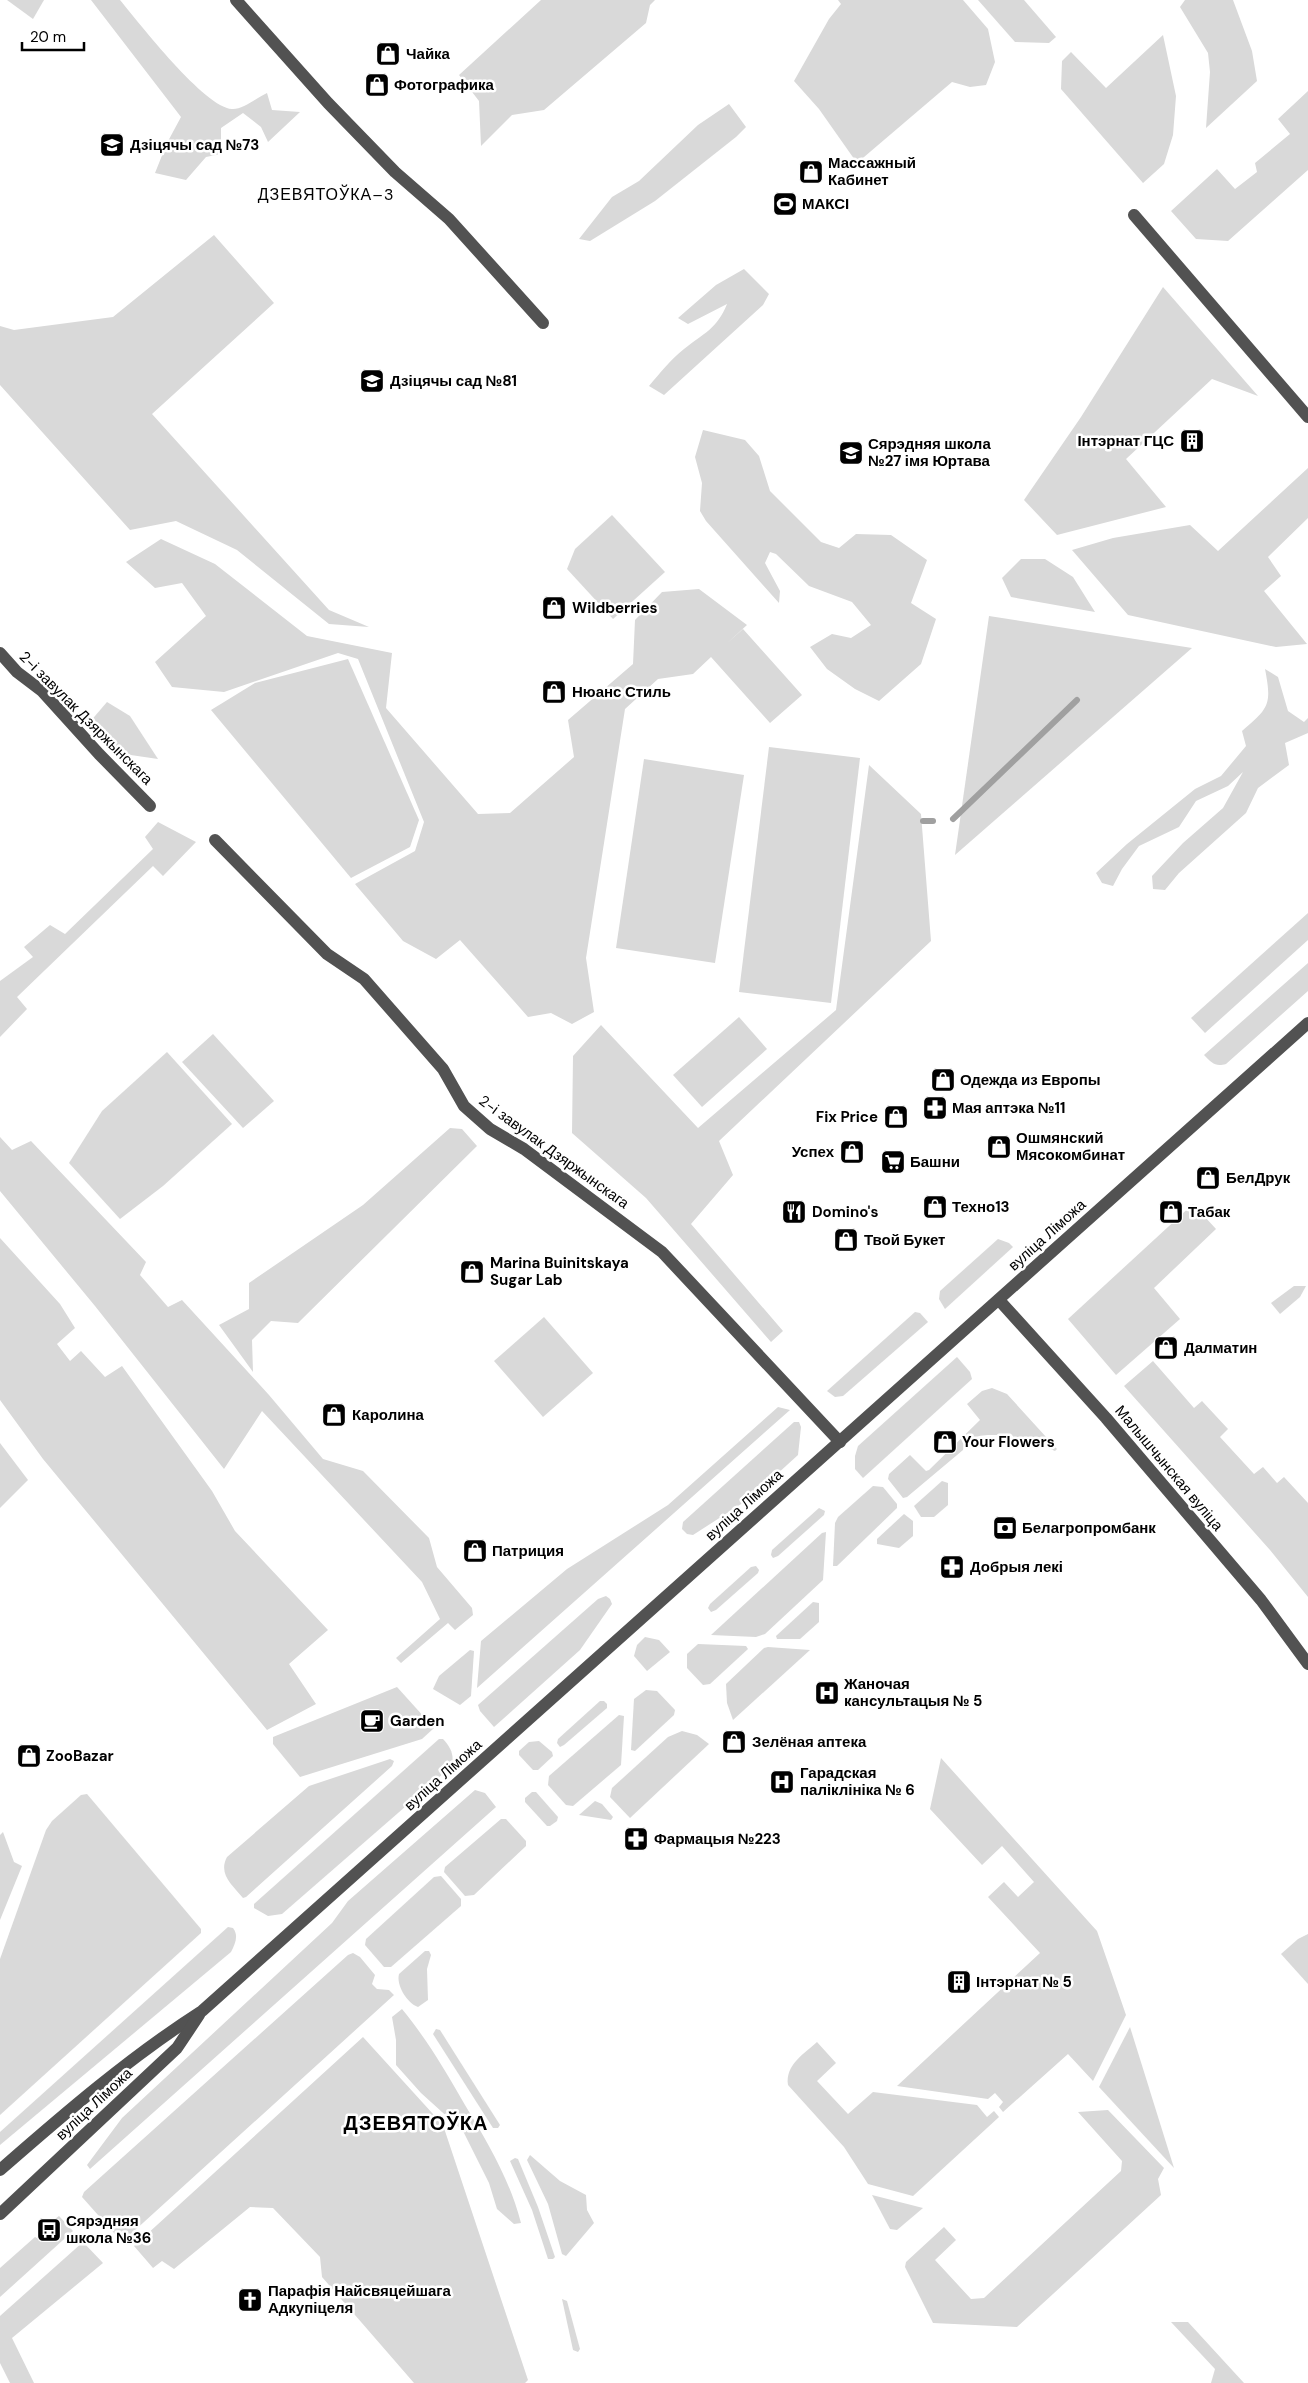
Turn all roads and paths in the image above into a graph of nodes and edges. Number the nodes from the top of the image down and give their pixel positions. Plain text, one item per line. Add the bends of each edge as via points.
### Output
1 (236, 0) edge
2 (1134, 216) dead end
3 (543, 323) dead end
4 (1308, 417) edge
5 (0, 653) edge
6 (150, 806) dead end
7 (215, 840) dead end
8 (1308, 1023) edge
9 (999, 1300) junction
10 (840, 1442) junction
11 (1308, 1664) edge
12 (202, 2011) junction
13 (0, 2170) edge
14 (0, 2214) edge

1 - 3 street via 344,119 395,172 449,219
2 - 4 street
5 - 6 street, 2-і завулак Дзяржынскага via 42,691
7 - 10 street, 2-і завулак Дзяржынскага via 327,954 364,979 442,1069 464,1106 490,1129 524,1149 662,1252
8 - 9 street, вуліца Ліможа
9 - 10 street, вуліца Ліможа
9 - 11 street, Малышчынская вуліца via 1106,1418 1261,1600
10 - 12 street, вуліца Ліможа
12 - 13 street, вуліца Ліможа via 167,2033 64,2114
12 - 14 street, вуліца Ліможа via 177,2048

